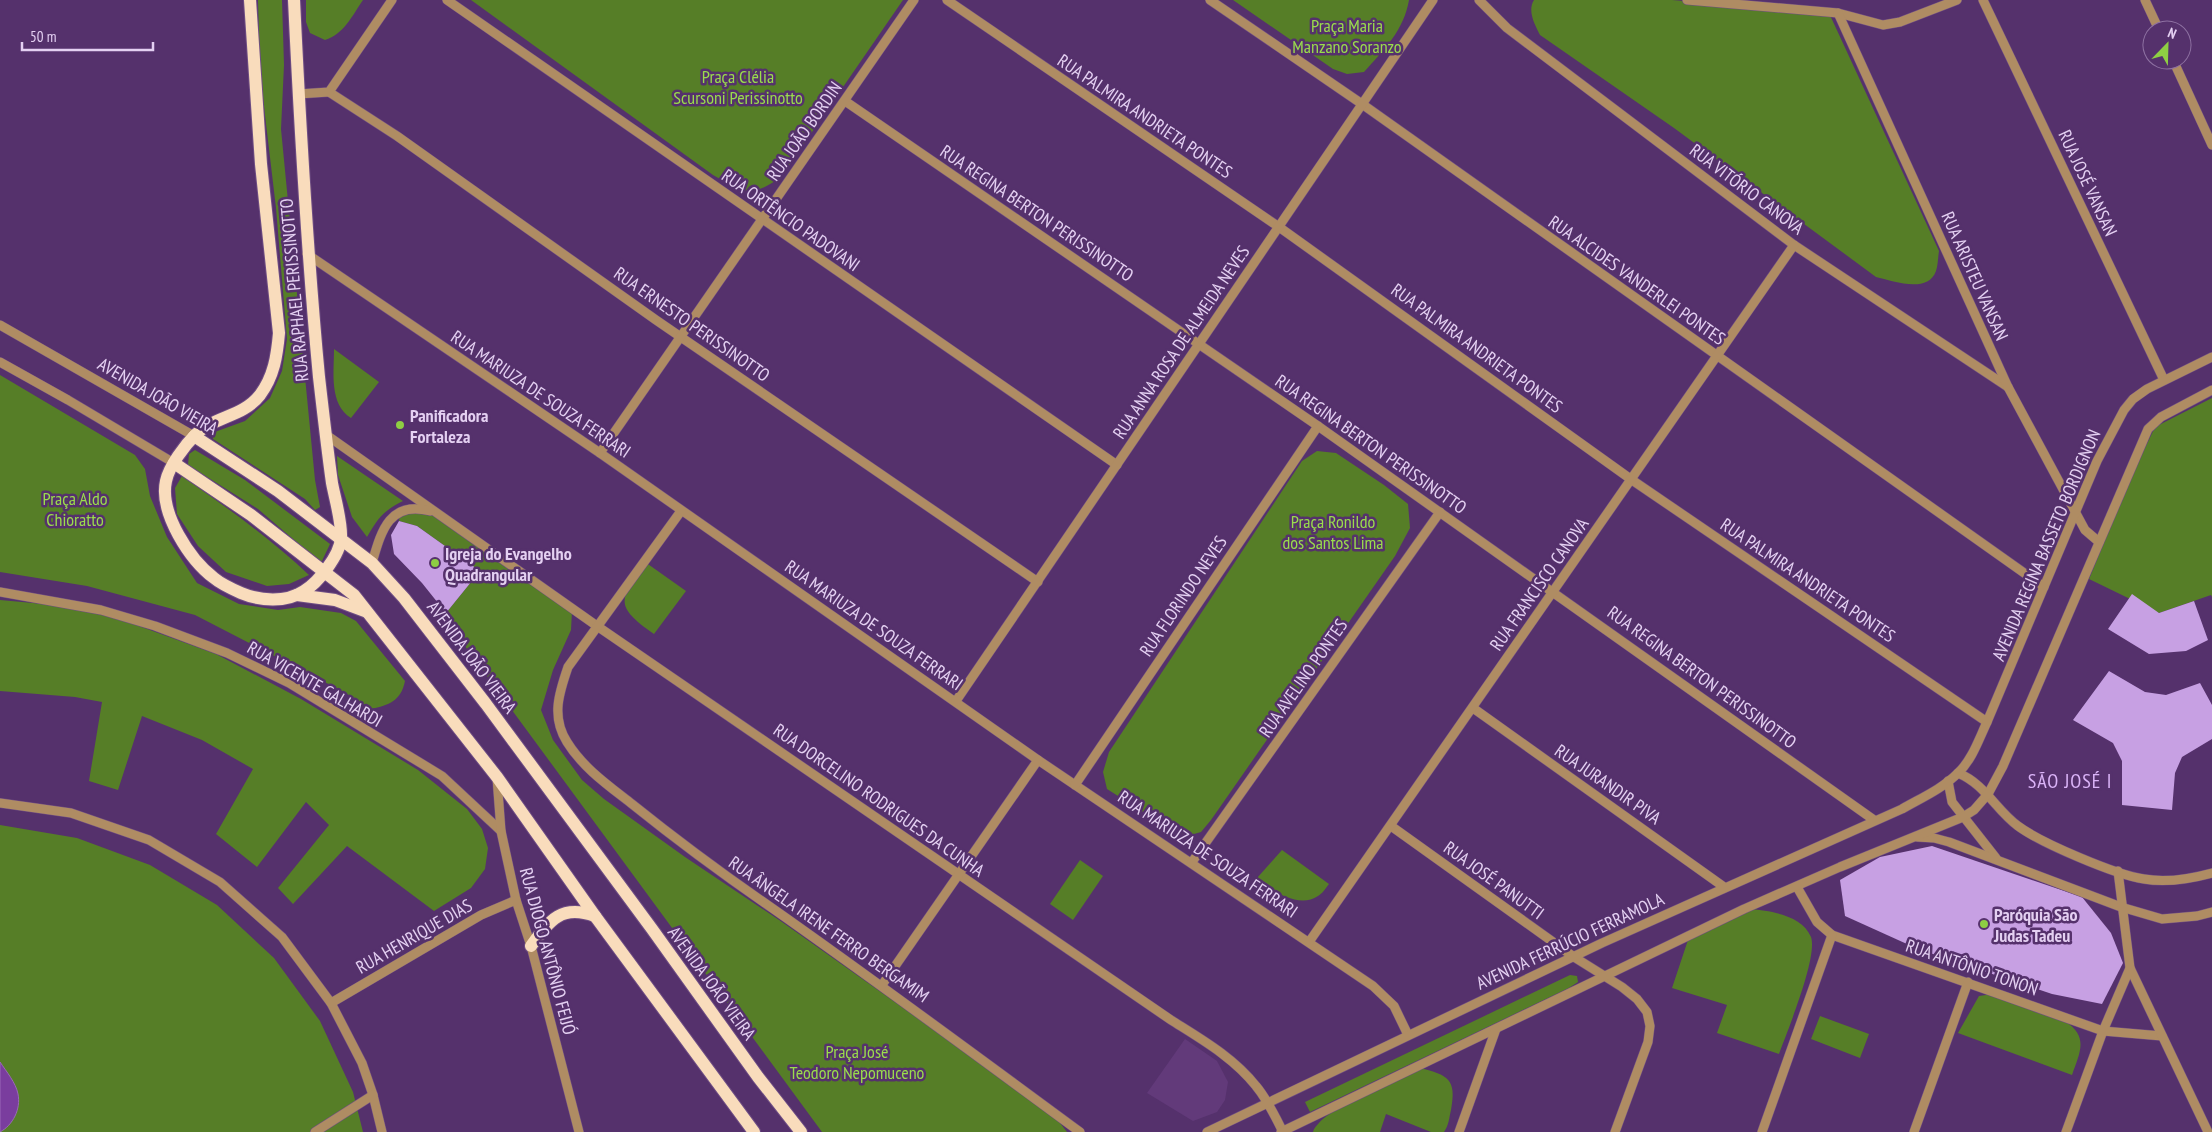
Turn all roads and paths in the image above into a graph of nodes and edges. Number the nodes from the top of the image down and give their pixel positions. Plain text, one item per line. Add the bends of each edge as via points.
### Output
1 (250, 0) edge
2 (294, 0) edge
3 (392, 0) edge
4 (447, 0) edge
5 (914, 0) edge
6 (948, 0) edge
7 (1210, 0) edge
8 (1433, 0) edge
9 (1478, 0) edge
10 (1687, 0) edge
11 (1957, 0) edge
12 (1983, 0) edge
13 (2145, 0) edge
14 (1838, 13) junction
15 (2154, 20) edge
16 (2178, 70) edge
17 (329, 92) junction
18 (298, 94) junction
19 (845, 101) junction
20 (1362, 104) junction
21 (2212, 145) edge
22 (762, 220) junction
23 (1279, 227) junction
24 (1794, 245) junction
25 (307, 254) junction
26 (0, 325) edge
27 (682, 338) junction
28 (1199, 344) junction
29 (1717, 356) junction
30 (2212, 358) edge
31 (0, 362) edge
32 (2164, 380) junction
33 (2008, 387) junction
34 (2212, 390) edge
35 (1318, 426) junction
36 (325, 434) junction
37 (194, 436) junction
38 (600, 453) junction
39 (174, 464) junction
40 (1117, 465) junction
41 (1632, 480) junction
42 (682, 511) junction
43 (2076, 511) junction
44 (1440, 512) junction
45 (437, 514) junction
46 (341, 540) junction
47 (2099, 542) junction
48 (372, 563) junction
49 (326, 572) junction
50 (1038, 582) junction
51 (2044, 587) junction
52 (0, 592) edge
53 (1554, 592) junction
54 (297, 595) junction
55 (370, 613) junction
56 (597, 626) junction
57 (956, 701) junction
58 (1473, 708) junction
59 (1987, 722) junction
60 (1038, 760) junction
61 (1958, 773) junction
62 (497, 777) junction
63 (1948, 781) junction
64 (1075, 785) junction
65 (1988, 794) junction
66 (0, 803) edge
67 (1963, 817) junction
68 (1874, 820) junction
69 (1391, 826) junction
70 (501, 832) junction
71 (1910, 837) junction
72 (1996, 859) junction
73 (1192, 862) junction
74 (2118, 871) junction
75 (2212, 873) edge
76 (958, 874) junction
77 (1724, 887) junction
78 (1797, 887) junction
79 (516, 900) junction
80 (2121, 907) junction
81 (2212, 912) edge
82 (596, 916) junction
83 (1832, 935) junction
84 (1310, 942) junction
85 (531, 946) junction
86 (1574, 957) junction
87 (2130, 968) junction
88 (1603, 976) junction
89 (1968, 982) junction
90 (882, 985) junction
91 (331, 1003) junction
92 (1496, 1029) junction
93 (2103, 1031) junction
94 (1408, 1035) junction
95 (2162, 1036) junction
96 (373, 1095) junction
97 (1267, 1102) junction
98 (316, 1132) edge
99 (382, 1132) edge
100 (579, 1132) edge
101 (754, 1132) edge
102 (801, 1132) edge
103 (1080, 1132) edge
104 (1207, 1132) edge
105 (1282, 1132) edge
106 (1459, 1132) edge
107 (1615, 1132) edge
108 (1762, 1132) edge
109 (1914, 1132) edge
110 (2066, 1132) edge
111 (2208, 1132) edge

1 - 37 main road, RUA RAPHAEL PERISSINOTTO via 261,164 278,325 277,354 270,379 249,407 206,426
2 - 18 main road, RUA RAPHAEL PERISSINOTTO
3 - 17 street
4 - 22 street, RUA ORTÊNCIO PADOVANI
5 - 19 street, RUA JOÃO BORDIN
6 - 23 street, RUA PALMIRA ANDRIETA PONTES
7 - 20 street, RUA ALCIDES VANDERLEI PONTES
8 - 20 street, RUA ANNA ROSA DE ALMEIDA NEVES
9 - 24 street, RUA VITÓRIO CANOVA via 1507,28
10 - 14 street
11 - 14 street via 1900,22 1883,24
12 - 32 street, RUA JOSÉ VANSAN
13 - 15 street
14 - 33 street, RUA ARISTEU VANSAN
16 - 21 street
17 - 18 street
17 - 27 street, RUA ERNESTO PERISSINOTTO via 397,136
18 - 25 main road, RUA RAPHAEL PERISSINOTTO
19 - 22 street, RUA JOÃO BORDIN
19 - 28 street, RUA REGINA BERTON PERISSINOTTO
20 - 23 street, RUA ANNA ROSA DE ALMEIDA NEVES
20 - 29 street, RUA ALCIDES VANDERLEI PONTES
22 - 27 street, RUA JOÃO BORDIN
22 - 40 street, RUA ORTÊNCIO PADOVANI
23 - 28 street, RUA ANNA ROSA DE ALMEIDA NEVES
23 - 41 street, RUA PALMIRA ANDRIETA PONTES
24 - 29 street, RUA FRANCISCO CANOVA
24 - 33 street, RUA VITÓRIO CANOVA
25 - 36 main road, RUA RAPHAEL PERISSINOTTO
25 - 38 street, RUA MARIUZA DE SOUZA FERRARI
26 - 37 street, AVENIDA JOÃO VIEIRA
27 - 38 street, RUA JOÃO BORDIN
27 - 50 street, RUA ERNESTO PERISSINOTTO
28 - 35 street, RUA REGINA BERTON PERISSINOTTO
28 - 40 street, RUA ANNA ROSA DE ALMEIDA NEVES
29 - 41 street, RUA FRANCISCO CANOVA
29 - 51 street, RUA ALCIDES VANDERLEI PONTES
30 - 32 street, AVENIDA REGINA BASSETO BORDIGNON
31 - 39 street
32 - 43 street, AVENIDA REGINA BASSETO BORDIGNON via 2133,399 2124,410
33 - 43 street, RUA ARISTEU VANSAN
34 - 47 street via 2168,412 2148,429
35 - 44 street, RUA REGINA BERTON PERISSINOTTO
35 - 64 street, RUA FLORINDO NEVES
36 - 45 street, RUA DORCELINO RODRIGUES DA CUNHA
36 - 46 main road, RUA RAPHAEL PERISSINOTTO
37 - 39 main road, RUA RAPHAEL PERISSINOTTO
37 - 46 main road, AVENIDA JOÃO VIEIRA via 278,491
38 - 42 street, RUA MARIUZA DE SOUZA FERRARI
39 - 49 main road via 251,515
39 - 54 main road via 166,480 165,496 174,529 196,560 214,579 243,594 273,600
40 - 50 street, RUA ANNA ROSA DE ALMEIDA NEVES
41 - 53 street, RUA FRANCISCO CANOVA
41 - 59 street, RUA PALMIRA ANDRIETA PONTES
42 - 56 street, RUA ÂNGELA IRENE FERRO BERGAMIM
42 - 57 street, RUA MARIUZA DE SOUZA FERRARI
43 - 47 street, RUA ARISTEU VANSAN via 2085,530
43 - 51 street, AVENIDA REGINA BASSETO BORDIGNON
44 - 53 street, RUA REGINA BERTON PERISSINOTTO
44 - 73 street, RUA AVELINO PONTES
45 - 48 street, RUA DORCELINO RODRIGUES DA CUNHA via 411,508 389,519
45 - 56 street, RUA DORCELINO RODRIGUES DA CUNHA
46 - 48 main road, AVENIDA JOÃO VIEIRA
46 - 49 main road
47 - 65 street via 2019,732
48 - 102 main road, AVENIDA JOÃO VIEIRA via 404,598 486,704
49 - 54 main road via 314,585
49 - 55 main road
50 - 57 street, RUA ANNA ROSA DE ALMEIDA NEVES
51 - 59 street, AVENIDA REGINA BASSETO BORDIGNON
52 - 70 street, RUA VICENTE GALHARDI via 101,610 227,653 288,683 442,776
53 - 58 street, RUA FRANCISCO CANOVA
53 - 68 street, RUA REGINA BERTON PERISSINOTTO
54 - 55 main road via 335,600
55 - 62 main road
56 - 76 street, RUA DORCELINO RODRIGUES DA CUNHA
56 - 90 street, RUA ÂNGELA IRENE FERRO BERGAMIM via 568,667 558,695 559,726 567,742 590,770 691,851
57 - 60 street, RUA MARIUZA DE SOUZA FERRARI
58 - 69 street, RUA FRANCISCO CANOVA
58 - 77 street, RUA JURANDIR PIVA
59 - 61 street, AVENIDA REGINA BASSETO BORDIGNON via 1969,760
60 - 64 street, RUA MARIUZA DE SOUZA FERRARI
60 - 76 street
61 - 63 street, AVENIDA REGINA BASSETO BORDIGNON
61 - 65 street
62 - 70 street, RUA DIOGO ANTÔNIO FEIJÓ
62 - 82 main road
63 - 67 street via 1952,802
63 - 68 street, AVENIDA FERRÚCIO FERRAMOLA via 1910,804
64 - 73 street, RUA MARIUZA DE SOUZA FERRARI
65 - 67 street
65 - 74 street via 2017,826 2065,851
66 - 91 street via 71,813 149,840 220,882 282,937
67 - 71 street
67 - 72 street
68 - 77 street, AVENIDA FERRÚCIO FERRAMOLA
69 - 84 street, RUA FRANCISCO CANOVA
69 - 86 street, RUA JOSÉ PANUTTI
70 - 79 street, RUA DIOGO ANTÔNIO FEIJÓ
71 - 72 street via 1934,838
71 - 78 street
72 - 80 street
73 - 84 street, RUA MARIUZA DE SOUZA FERRARI
74 - 75 street via 2143,879 2173,881
74 - 80 street
76 - 90 street
76 - 97 street, RUA DORCELINO RODRIGUES DA CUNHA via 1234,1062
77 - 86 street, AVENIDA FERRÚCIO FERRAMOLA
78 - 83 street, RUA ANTÔNIO TONON via 1817,922
78 - 88 street
79 - 85 street, RUA DIOGO ANTÔNIO FEIJÓ
79 - 91 street, RUA HENRIQUE DIAS via 481,915
80 - 81 street via 2162,919
80 - 87 street
82 - 85 main road via 572,912 554,918
82 - 101 main road
83 - 89 street, RUA ANTÔNIO TONON
83 - 108 street
84 - 94 street, RUA MARIUZA DE SOUZA FERRARI via 1373,986 1394,1006
85 - 100 street, RUA DIOGO ANTÔNIO FEIJÓ
86 - 88 street, RUA JOSÉ PANUTTI
86 - 94 street, AVENIDA FERRÚCIO FERRAMOLA
87 - 93 street
87 - 95 street
88 - 92 street
88 - 107 street, RUA JOSÉ PANUTTI via 1638,999 1647,1012 1650,1026 1639,1071
89 - 93 street, RUA ANTÔNIO TONON
89 - 109 street
90 - 103 street, RUA ÂNGELA IRENE FERRO BERGAMIM
91 - 96 street via 348,1032
92 - 105 street
92 - 106 street
93 - 95 street, RUA ANTÔNIO TONON
93 - 110 street
94 - 97 street, AVENIDA FERRÚCIO FERRAMOLA
95 - 111 street
96 - 98 street
96 - 99 street
97 - 104 street, AVENIDA FERRÚCIO FERRAMOLA
97 - 105 street, RUA DORCELINO RODRIGUES DA CUNHA

